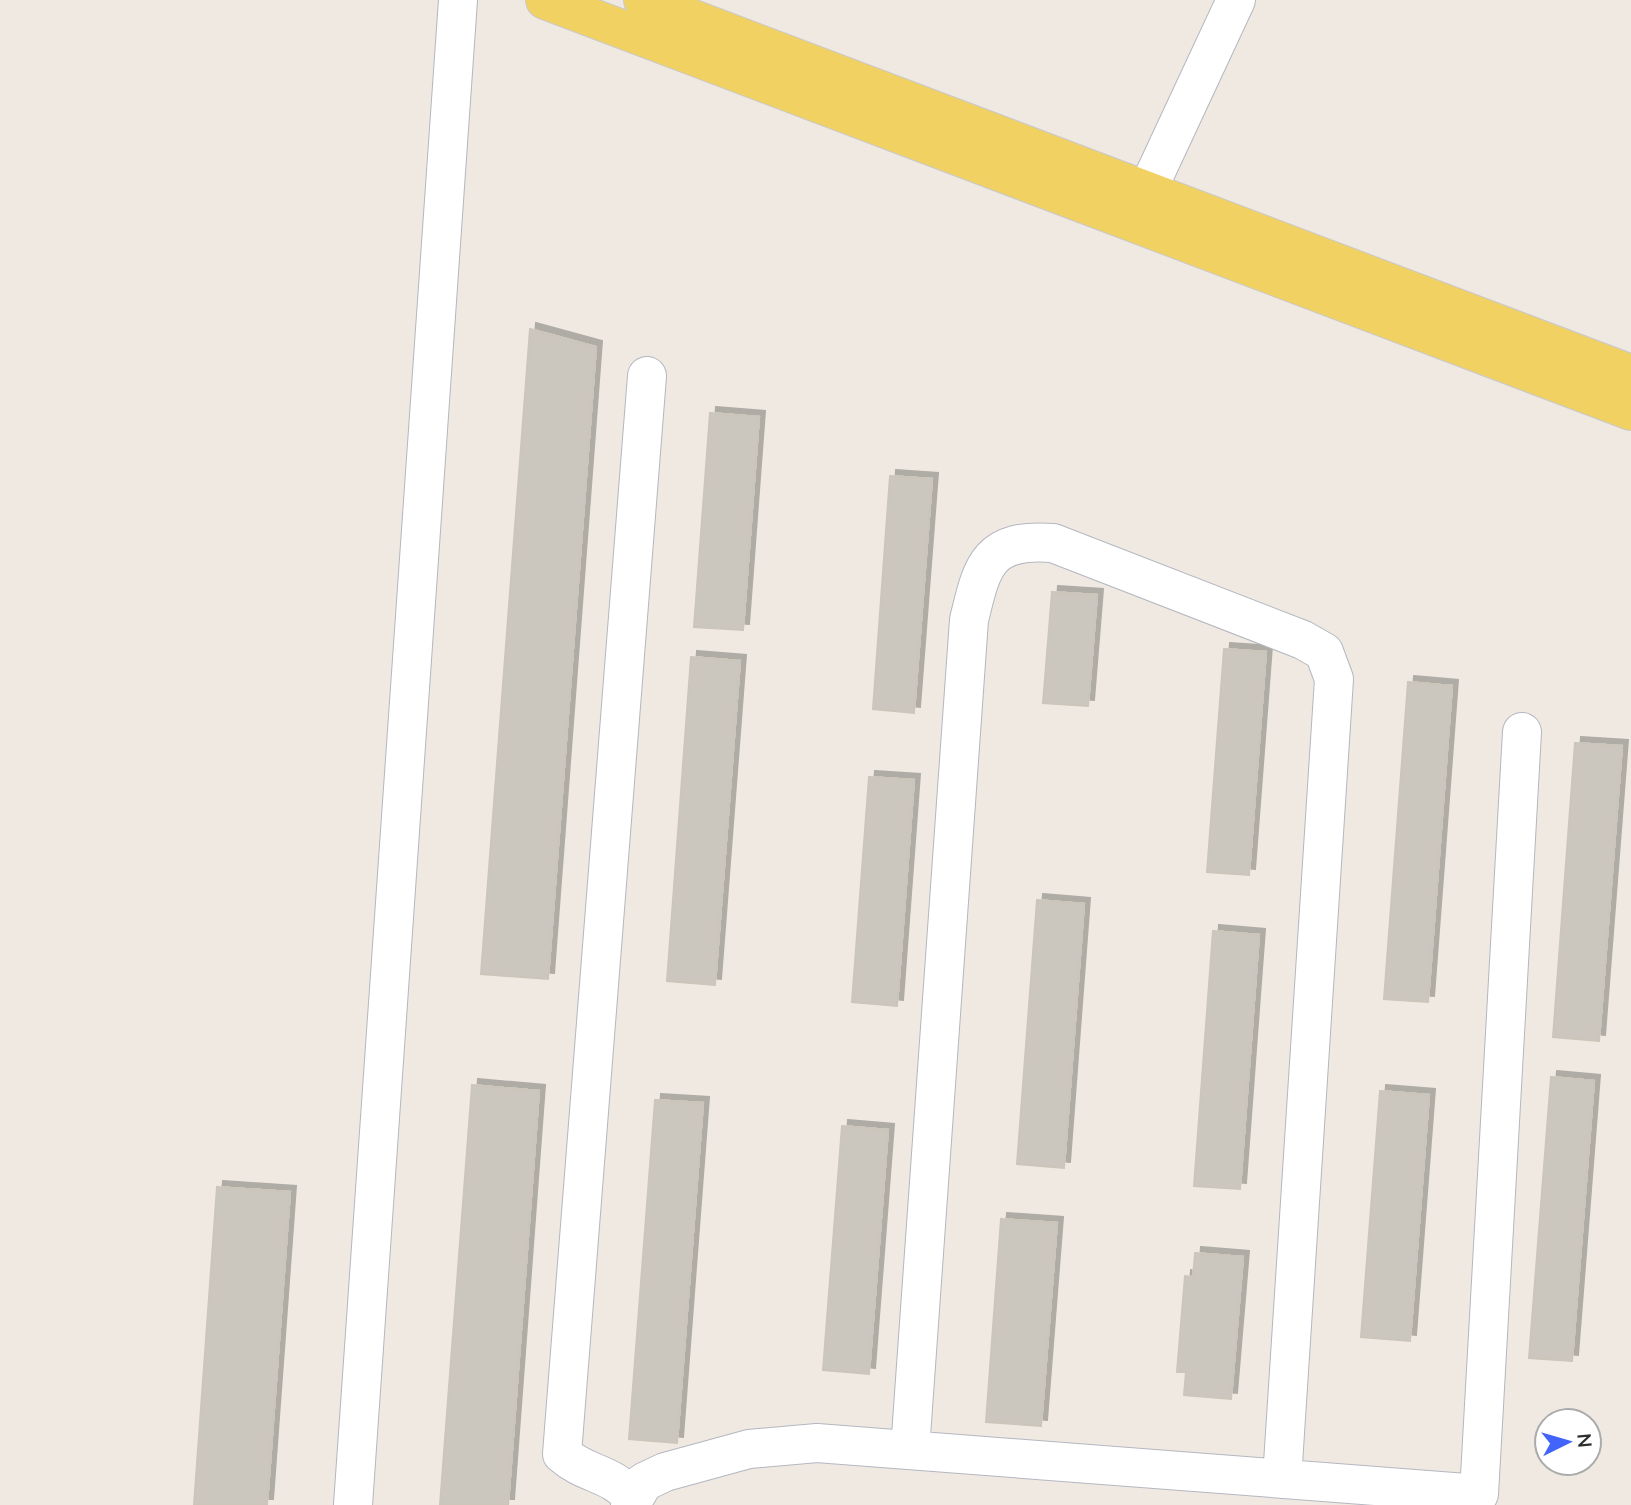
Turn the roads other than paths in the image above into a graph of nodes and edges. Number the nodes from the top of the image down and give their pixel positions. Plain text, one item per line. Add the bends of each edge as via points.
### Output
1 (458, 0) edge
2 (545, 0) edge
3 (643, 0) edge
4 (1236, 0) edge
5 (1147, 191) junction
6 (1631, 374) edge
7 (647, 376) dead end
8 (1631, 411) edge
9 (1522, 732) dead end
10 (910, 1450) junction
11 (1282, 1479) junction
12 (632, 1502) edge
13 (353, 1505) edge

1 - 13 street
2 - 8 main road
3 - 5 main road
4 - 5 street
5 - 6 main road
7 - 12 street via 562,1454 574,1465 608,1476 624,1487
9 - 11 street via 1479,1494
10 - 11 street
10 - 11 street via 969,621 980,574 990,559 1032,541 1053,543 1303,640 1324,652 1334,679
10 - 12 street via 817,1443 749,1449 665,1472 644,1482

